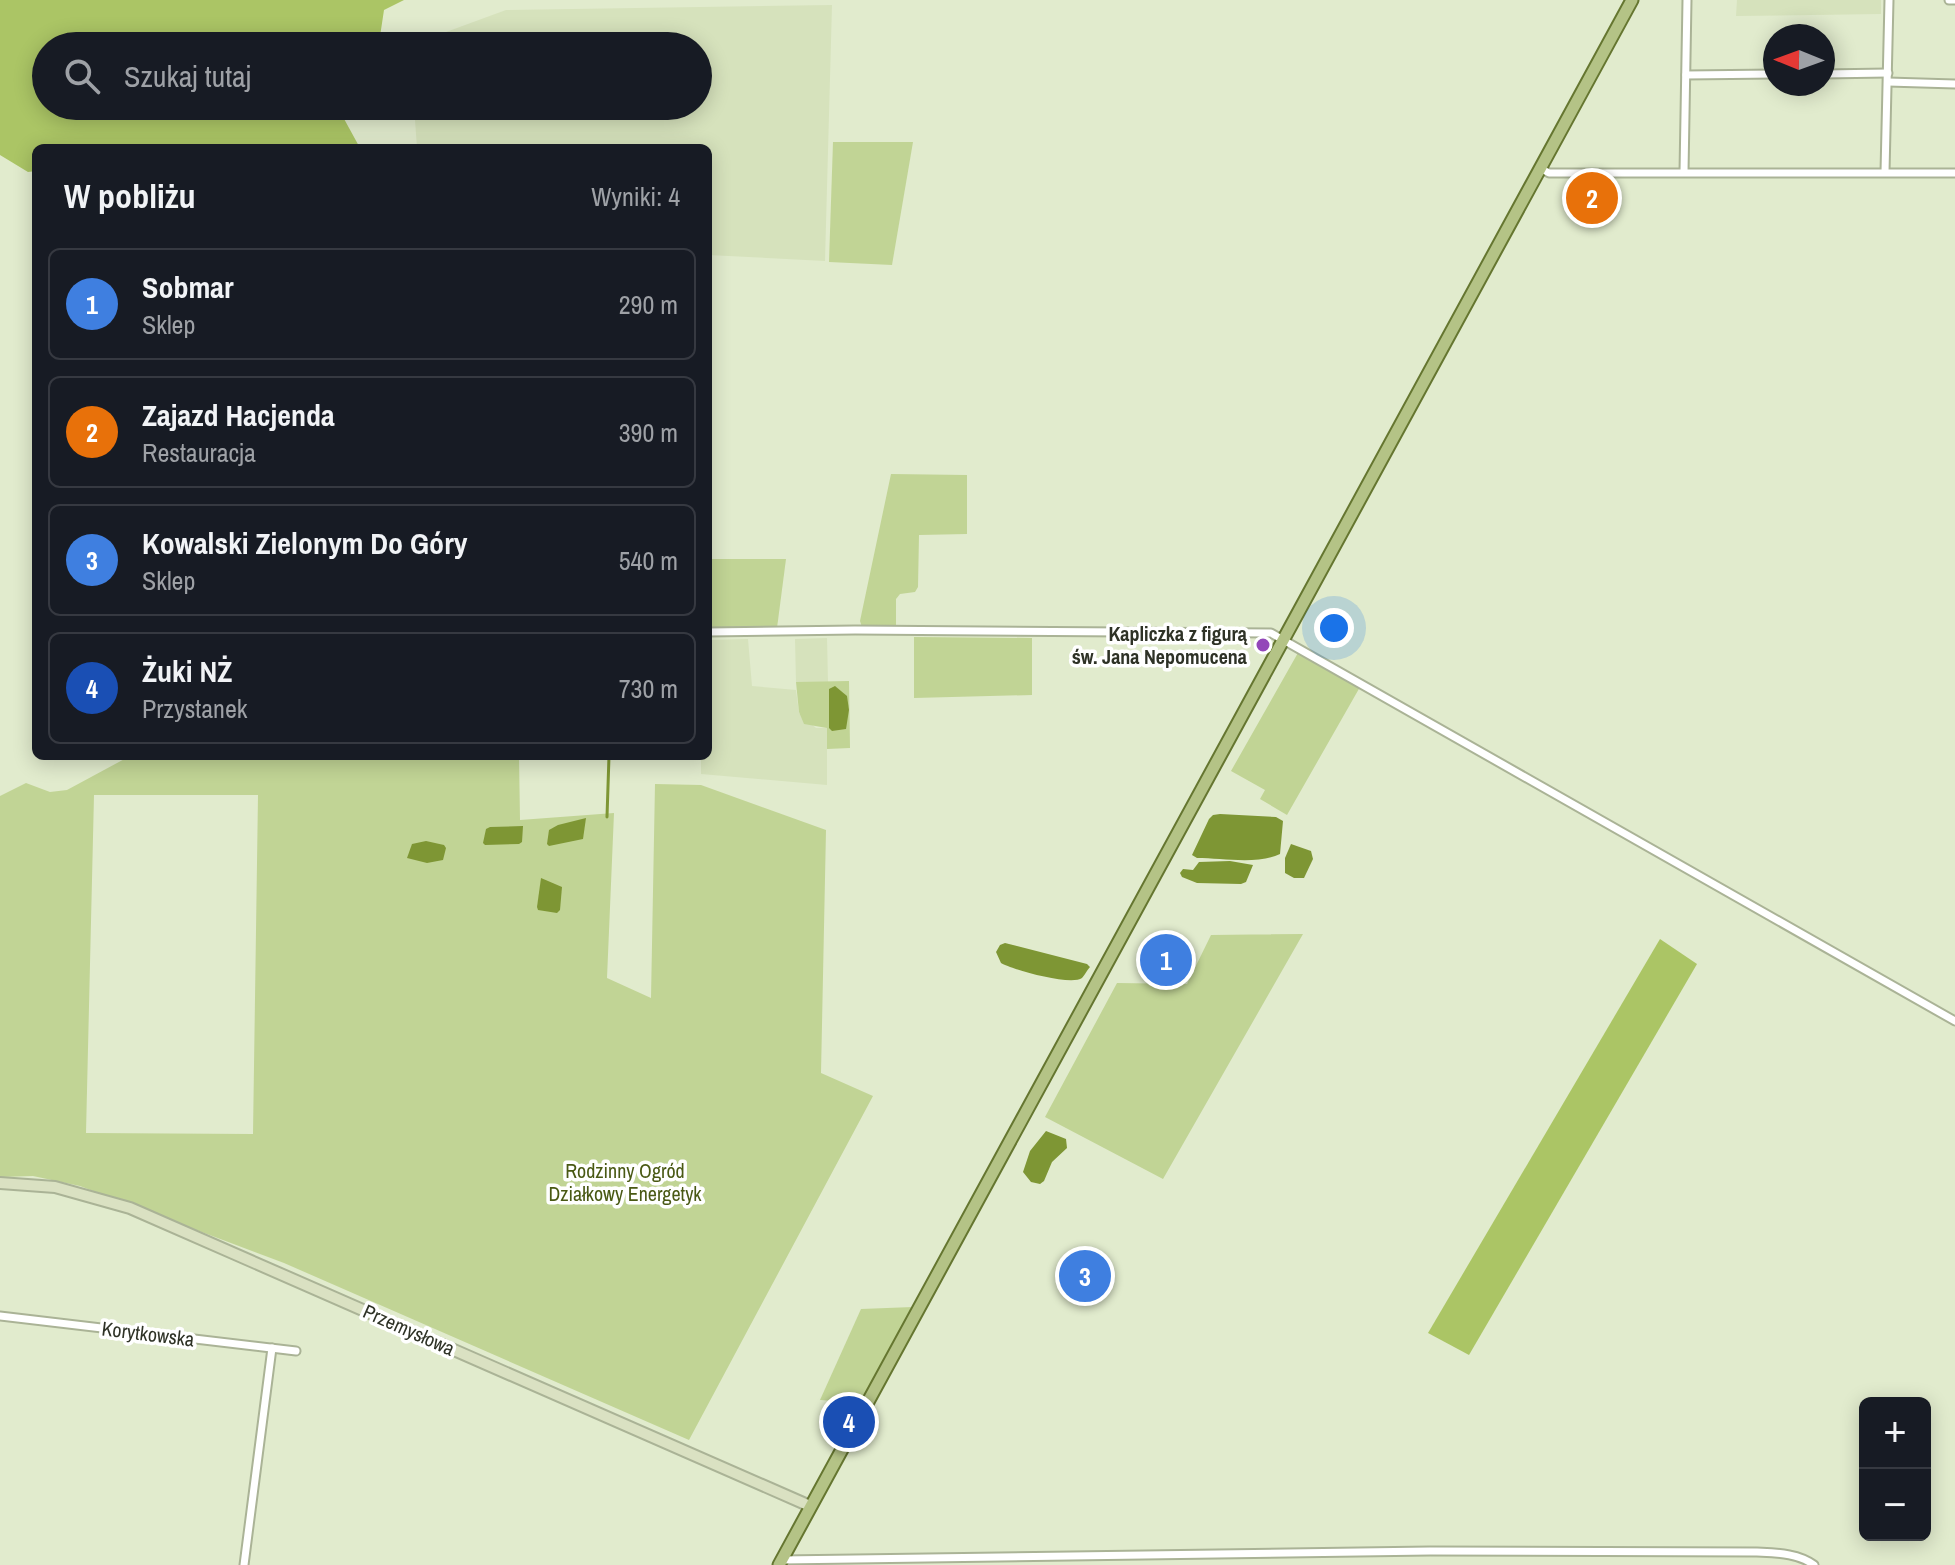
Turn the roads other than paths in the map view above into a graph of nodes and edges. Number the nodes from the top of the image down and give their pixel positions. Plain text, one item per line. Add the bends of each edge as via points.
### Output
1 (1632, 0) edge
2 (1687, 0) edge
3 (1889, 0) edge
4 (1763, 74) edge
5 (1686, 75) junction
6 (1835, 75) edge
7 (1888, 77) junction
8 (1955, 84) edge
9 (1540, 168) junction
10 (1684, 172) junction
11 (1885, 172) junction
12 (1955, 173) edge
13 (712, 632) edge
14 (1284, 638) junction
15 (1955, 1021) edge
16 (0, 1183) edge
17 (0, 1316) edge
18 (272, 1348) junction
19 (296, 1351) dead end
20 (810, 1506) junction
21 (780, 1562) edge
22 (244, 1565) edge
23 (1814, 1565) edge

1 - 9 main road
2 - 5 street
3 - 7 street
4 - 5 street
5 - 10 street
6 - 7 street
7 - 8 street
7 - 11 street
9 - 10 street via 1549,173
9 - 14 main road
10 - 11 street
11 - 12 street
13 - 14 street via 1127,631 1271,633
14 - 15 street
14 - 20 main road
16 - 20 main road, Przemysłowa via 55,1187 130,1208
17 - 18 street, Korytkowska
18 - 19 street, Korytkowska
18 - 22 street
20 - 21 main road
21 - 23 street via 1430,1551 1757,1552 1782,1553

